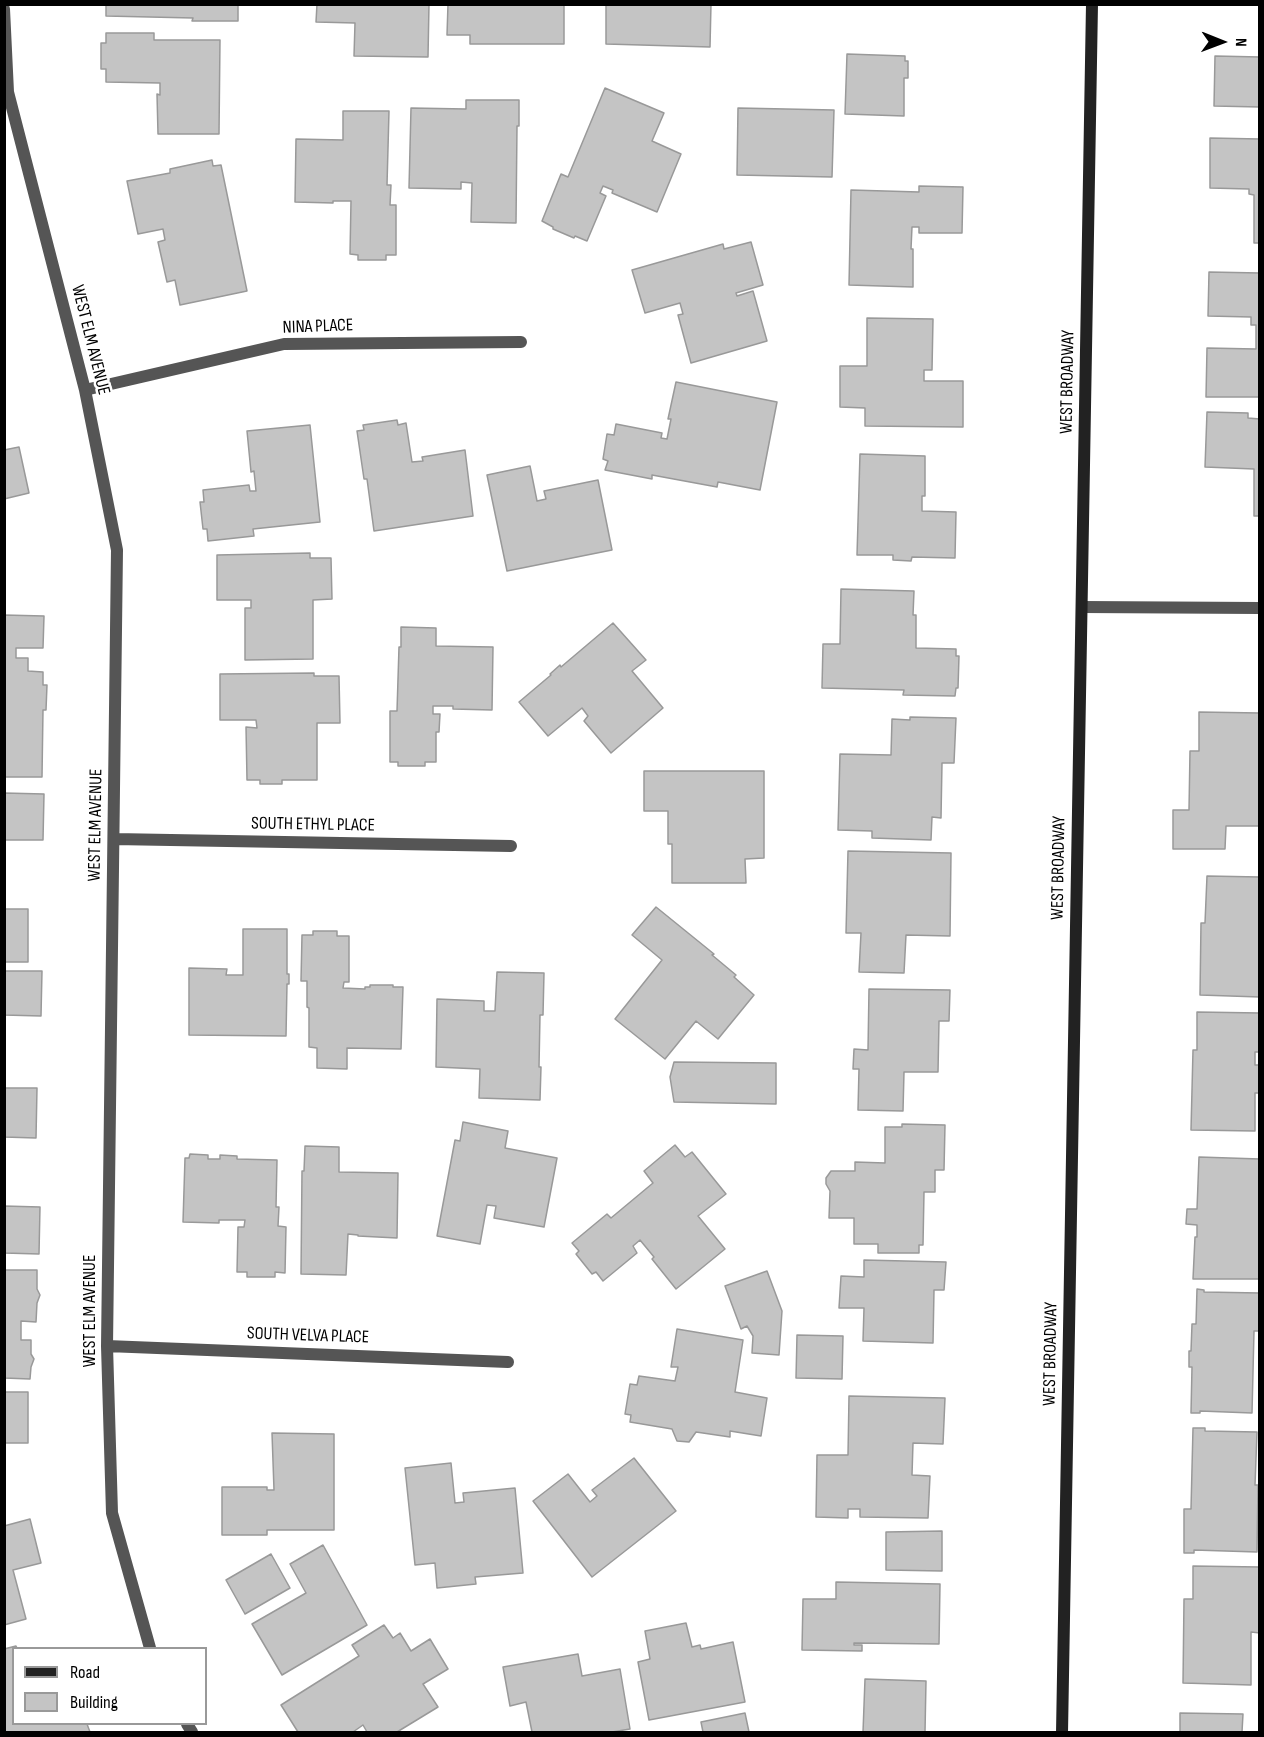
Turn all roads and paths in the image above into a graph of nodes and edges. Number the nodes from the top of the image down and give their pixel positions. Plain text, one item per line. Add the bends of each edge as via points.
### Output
1 (1092, 4) edge
2 (4, 9) edge
3 (521, 342) dead end
4 (85, 390) junction
5 (1082, 607) junction
6 (1260, 608) edge
7 (114, 839) junction
8 (511, 846) dead end
9 (107, 1346) junction
10 (508, 1362) dead end
11 (150, 1647) edge
12 (1062, 1732) edge

1 - 5 main road, WEST BROADWAY
2 - 4 street, WEST ELM AVENUE via 8,92
3 - 4 street, NINA PLACE via 285,344
4 - 7 street, WEST ELM AVENUE via 117,550
5 - 6 street
5 - 12 main road, WEST BROADWAY
7 - 8 street, SOUTH ETHYL PLACE
7 - 9 street, WEST ELM AVENUE
9 - 10 street, SOUTH VELVA PLACE
9 - 11 street, WEST ELM AVENUE via 112,1513

